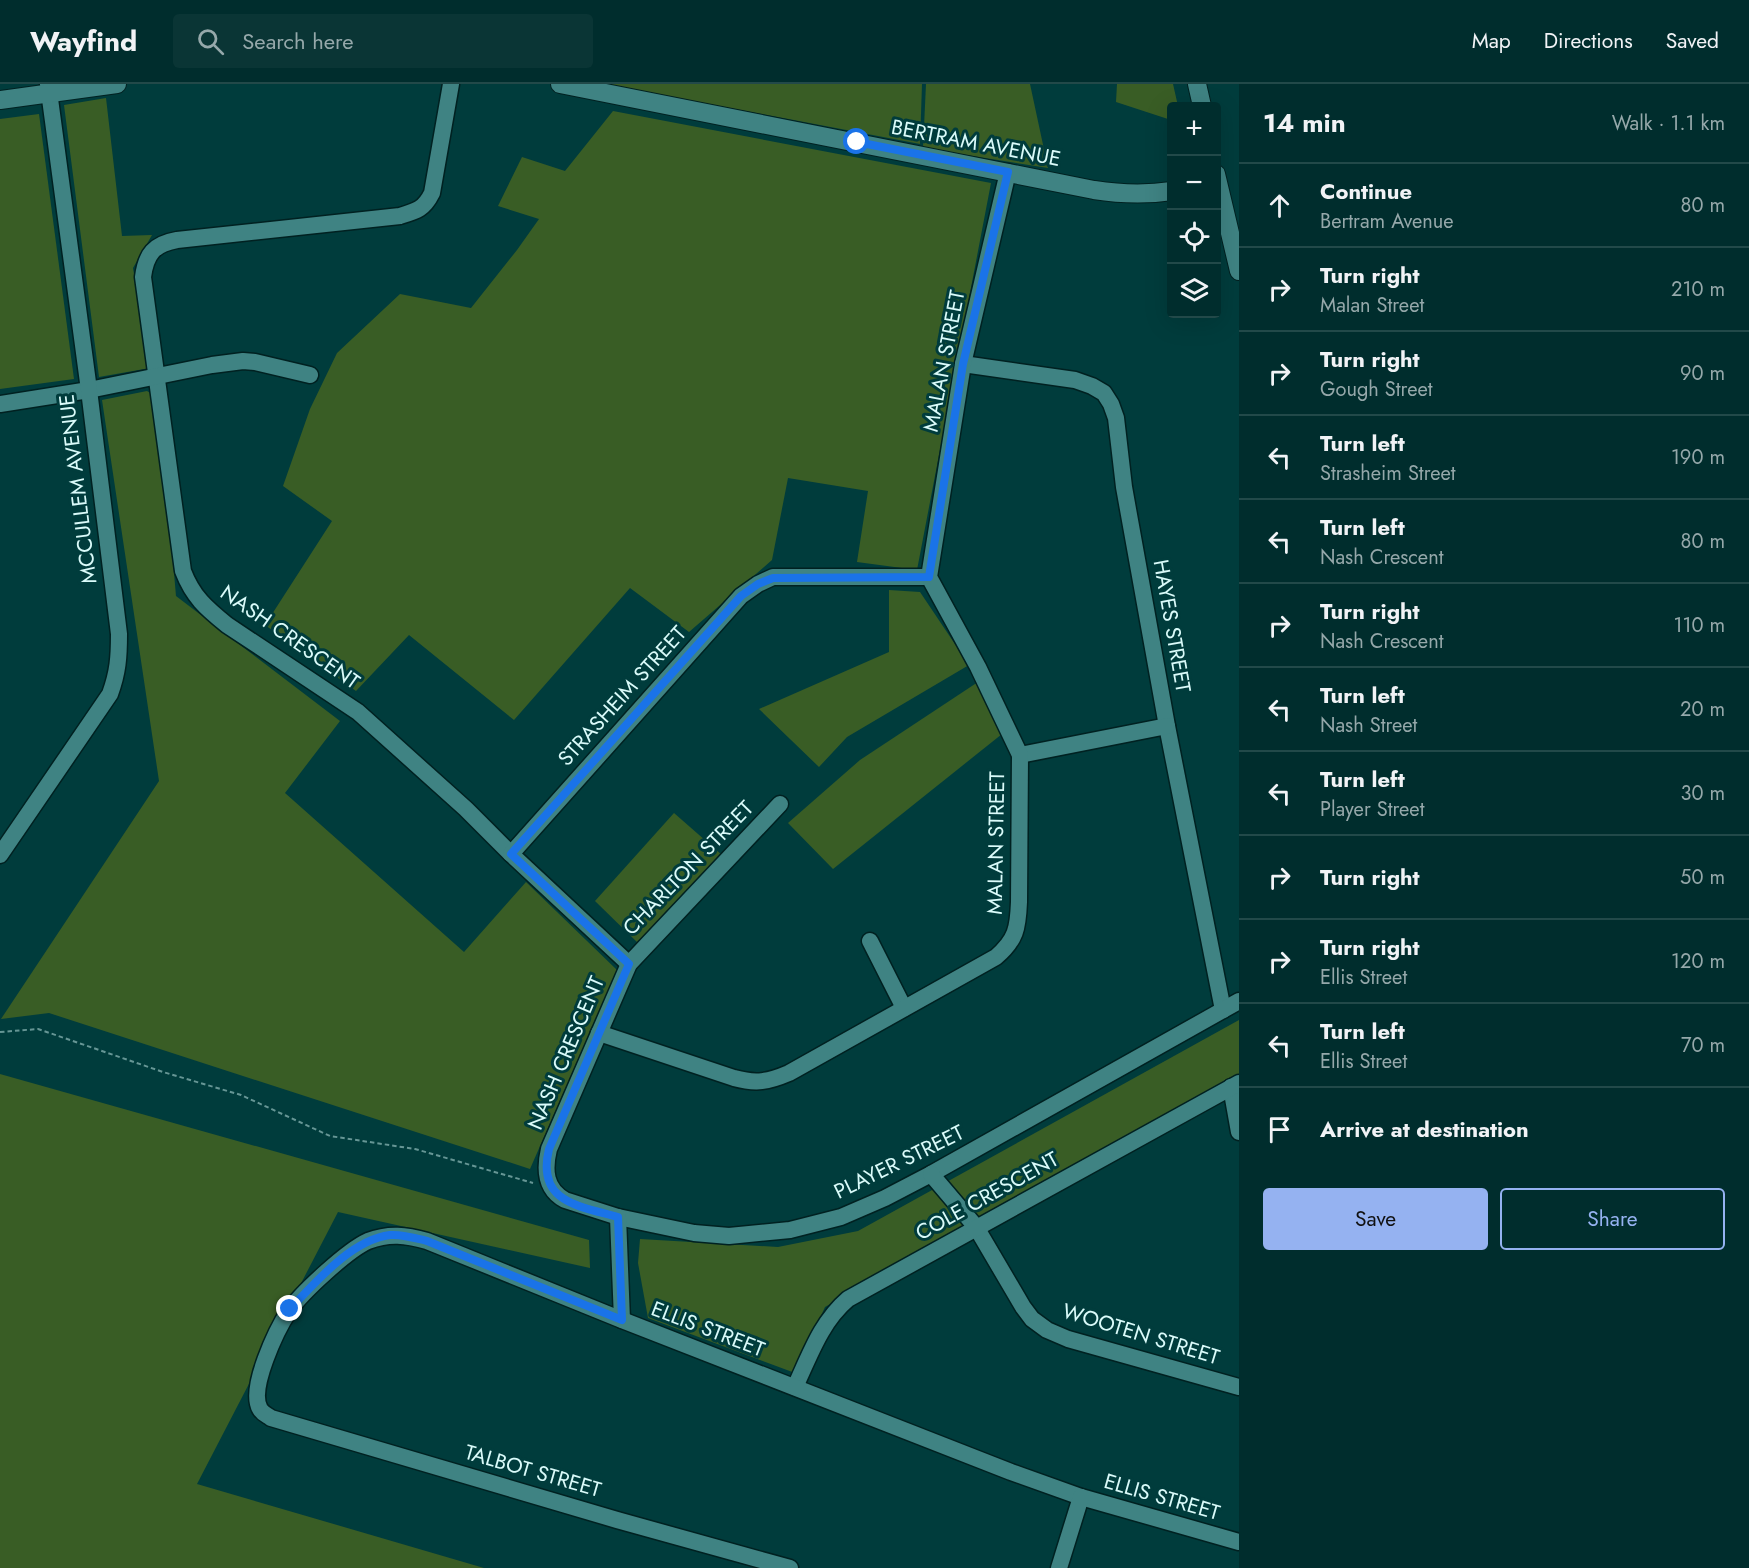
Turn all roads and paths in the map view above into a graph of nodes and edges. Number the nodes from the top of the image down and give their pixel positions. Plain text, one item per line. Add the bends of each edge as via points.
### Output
1 (117, 84) edge
2 (451, 84) edge
3 (1197, 84) edge
4 (570, 85) edge
5 (49, 89) edge
6 (0, 100) edge
7 (1201, 102) edge
8 (1008, 172) junction
9 (1167, 192) edge
10 (1221, 195) edge
11 (1239, 271) edge
12 (963, 364) junction
13 (310, 375) dead end
14 (157, 377) junction
15 (90, 390) junction
16 (0, 404) edge
17 (929, 577) junction
18 (1167, 726) junction
19 (1020, 755) junction
20 (780, 804) dead end
21 (511, 854) junction
22 (0, 855) edge
23 (870, 941) dead end
24 (629, 964) junction
25 (1239, 1001) edge
26 (904, 1008) junction
27 (1223, 1010) junction
28 (0, 1032) edge
29 (599, 1033) junction
30 (1235, 1085) edge
31 (1239, 1132) edge
32 (931, 1174) junction
33 (551, 1189) junction
34 (618, 1217) junction
35 (976, 1227) junction
36 (622, 1320) junction
37 (795, 1387) junction
38 (1239, 1387) edge
39 (264, 1414) joint
40 (1081, 1497) junction
41 (1239, 1542) edge
42 (790, 1568) edge
43 (1059, 1568) edge

1 - 5 street
2 - 14 street, NASH CRESCENT via 432,193 427,204 416,211 400,216 177,240 155,248 145,264 143,277
3 - 7 street
4 - 8 street, BERTRAM AVENUE
5 - 6 street
5 - 15 street, MCCULLEM AVENUE
8 - 9 street, BERTRAM AVENUE via 1121,194
8 - 12 street, MALAN STREET
10 - 11 street
12 - 17 street, MALAN STREET
12 - 18 street, HAYES STREET via 1075,380 1104,393 1111,404
13 - 14 street via 243,362
14 - 15 street
14 - 21 street, NASH CRESCENT via 183,571 196,597 227,625 358,712
15 - 16 street
15 - 22 street, MCCULLEM AVENUE via 118,634 116,676 110,694
17 - 19 street, MALAN STREET
17 - 21 street, STRASHEIM STREET via 773,578 758,584 741,596
18 - 19 street
18 - 27 street, HAYES STREET
19 - 26 street, MALAN STREET via 1019,902 1015,936 996,957
20 - 24 street, CHARLTON STREET
21 - 24 street, NASH CRESCENT
23 - 26 street
24 - 29 street, NASH CRESCENT
25 - 27 street, PLAYER STREET
26 - 29 street, MALAN STREET via 789,1073 763,1082 734,1078
27 - 32 street, PLAYER STREET
28 - 33 path via 38,1029 241,1095 330,1136 415,1149
29 - 33 street, NASH CRESCENT via 549,1149 546,1169
30 - 31 street
30 - 35 street, COLE CRESCENT
32 - 34 street, PLAYER STREET via 841,1217 790,1230 729,1236
32 - 35 street, WOOTEN STREET
33 - 34 street, PLAYER STREET via 576,1205
34 - 36 street
35 - 37 street, COLE CRESCENT via 841,1305 823,1328
35 - 38 street, WOOTEN STREET via 1023,1306 1047,1330
36 - 37 street, ELLIS STREET
36 - 39 street, ELLIS STREET via 427,1241 409,1236 380,1238 347,1254 290,1309 258,1384 258,1404
37 - 40 street, ELLIS STREET
39 - 42 street, TALBOT STREET
40 - 41 street, ELLIS STREET
40 - 43 street

